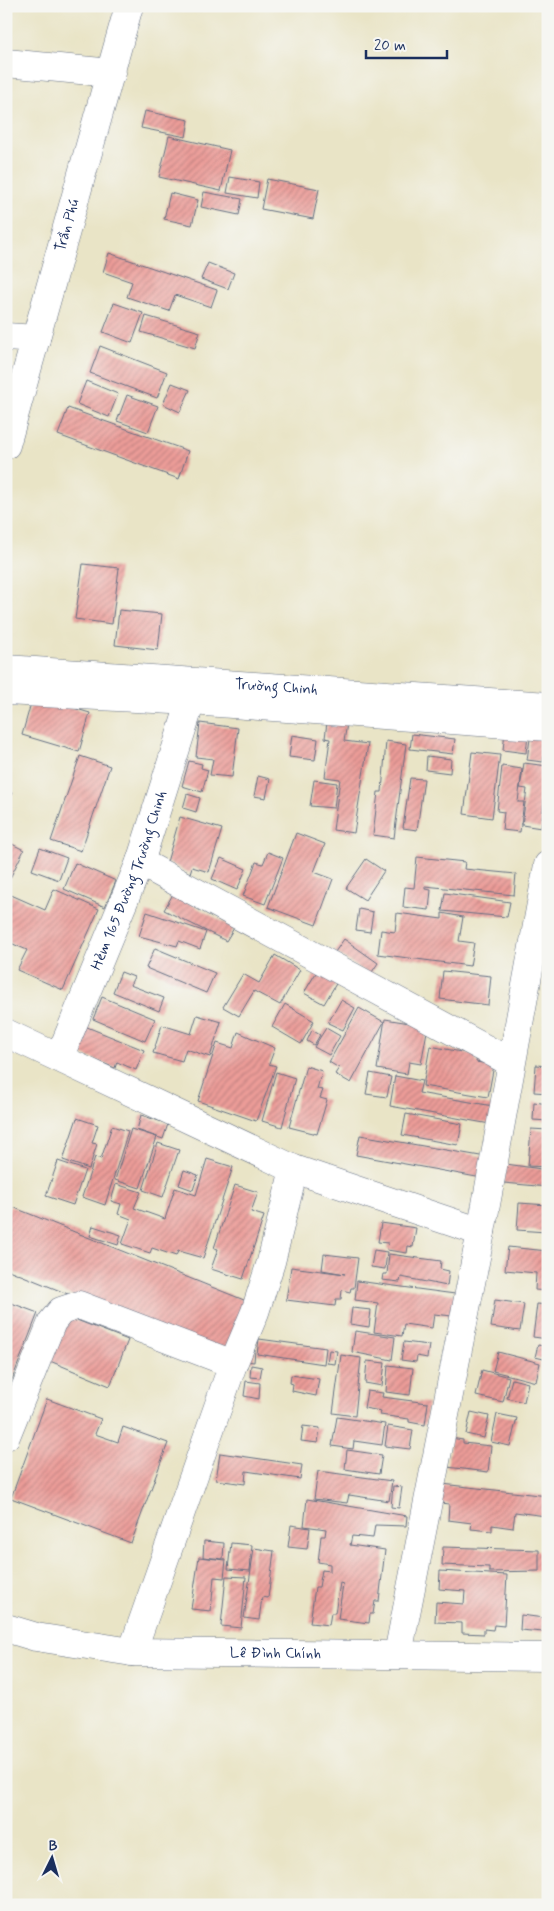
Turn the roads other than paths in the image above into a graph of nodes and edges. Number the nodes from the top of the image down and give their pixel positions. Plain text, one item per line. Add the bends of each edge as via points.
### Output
1 (129, 6) edge
2 (6, 63) edge
3 (112, 73) junction
4 (6, 337) edge
5 (36, 339) junction
6 (6, 445) edge
7 (6, 669) edge
8 (6, 690) edge
9 (191, 701) junction
10 (548, 706) edge
11 (548, 727) edge
12 (140, 862) junction
13 (548, 865) edge
14 (6, 1033) edge
15 (60, 1056) junction
16 (510, 1062) junction
17 (294, 1169) junction
18 (481, 1232) junction
19 (234, 1364) junction
20 (6, 1436) edge
21 (6, 1628) edge
22 (132, 1652) junction
23 (398, 1654) junction
24 (548, 1658) edge

1 - 3 street, Trần Phú
2 - 3 street
3 - 5 street, Trần Phú
4 - 5 street
5 - 6 street, Trần Phú
7 - 10 street, Trường Chinh
8 - 9 street, Trường Chinh
9 - 11 street, Trường Chinh
9 - 12 street, Hẻm 165 Đường Trường Chinh
12 - 15 street, Hẻm 165 Đường Trường Chinh
12 - 16 street
13 - 16 street
14 - 15 street
15 - 17 street
16 - 18 street
17 - 18 street
17 - 19 street via 271,1262
18 - 23 street
19 - 20 street via 79,1305 61,1311 52,1322
19 - 22 street
21 - 22 street, Lê Đình Chính via 36,1638
22 - 23 street, Lê Đình Chính
23 - 24 street, Lê Đình Chính

